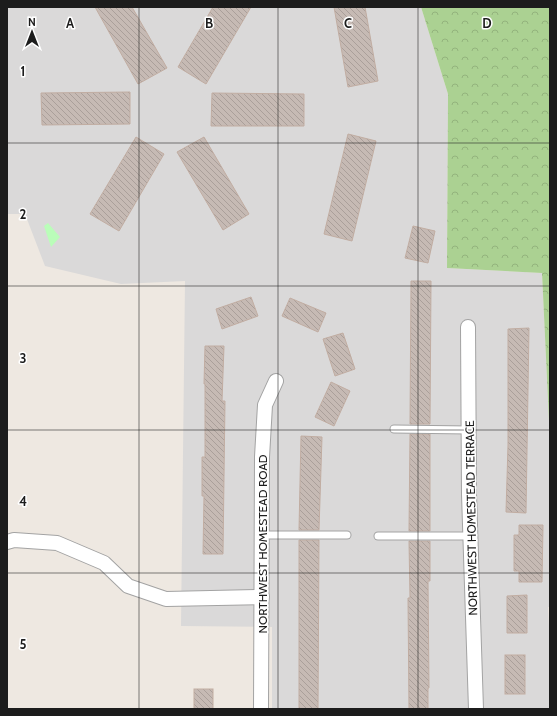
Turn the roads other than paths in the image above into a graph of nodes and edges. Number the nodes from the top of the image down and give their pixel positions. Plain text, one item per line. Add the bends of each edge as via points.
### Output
1 (468, 327) dead end
2 (276, 381) dead end
3 (394, 429) dead end
4 (469, 430) junction
5 (262, 535) junction
6 (347, 535) dead end
7 (378, 536) dead end
8 (470, 536) junction
9 (7, 542) edge
10 (262, 596) junction
11 (261, 709) edge
12 (476, 709) edge

1 - 4 street, NORTHWEST HOMESTEAD TERRACE
2 - 5 street, NORTHWEST HOMESTEAD ROAD via 265,405
3 - 4 lane
4 - 8 street, NORTHWEST HOMESTEAD TERRACE
5 - 6 lane
5 - 10 street, NORTHWEST HOMESTEAD ROAD
7 - 8 lane
8 - 12 street, NORTHWEST HOMESTEAD TERRACE
9 - 10 street via 57,542 104,563 128,586 166,599
10 - 11 street, NORTHWEST HOMESTEAD ROAD

